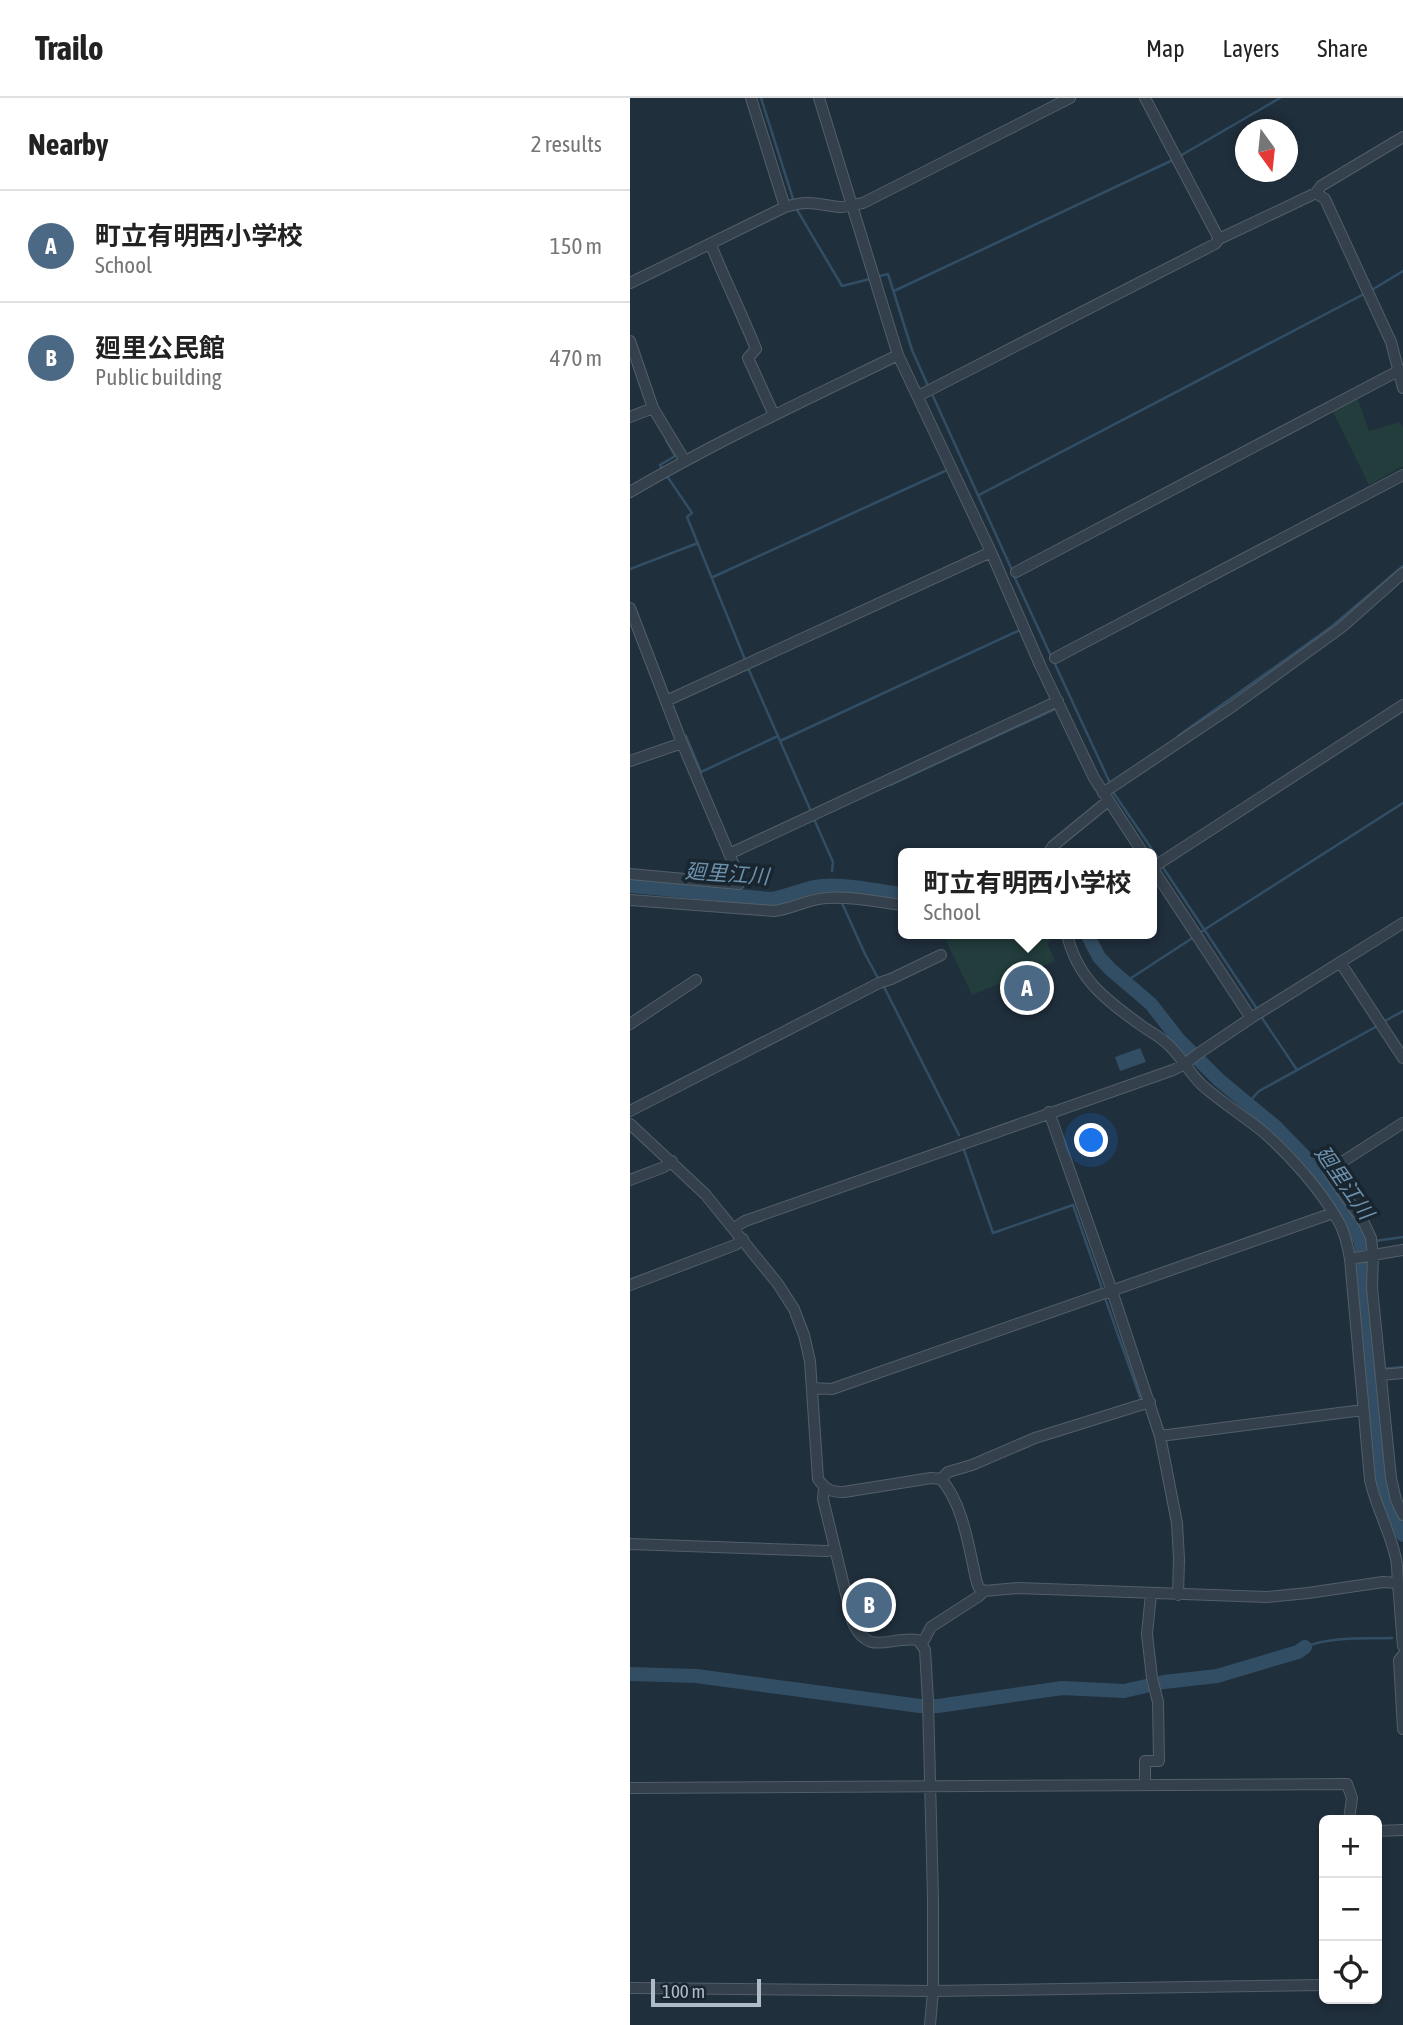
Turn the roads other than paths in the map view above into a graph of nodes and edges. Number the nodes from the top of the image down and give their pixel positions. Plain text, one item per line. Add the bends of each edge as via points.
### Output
1 (751, 98) edge
2 (819, 98) edge
3 (1070, 98) edge
4 (1145, 98) edge
5 (1403, 137) edge
6 (1316, 193) junction
7 (791, 205) junction
8 (853, 205) junction
9 (1219, 239) junction
10 (711, 245) junction
11 (630, 283) edge
12 (630, 341) edge
13 (898, 355) junction
14 (1400, 370) junction
15 (1403, 388) edge
16 (927, 392) junction
17 (650, 409) junction
18 (774, 415) junction
19 (630, 417) edge
20 (685, 461) junction
21 (1403, 475) edge
22 (630, 492) edge
23 (991, 552) junction
24 (1016, 572) dead end
25 (1403, 573) edge
26 (630, 608) edge
27 (635, 631) edge
28 (1055, 658) dead end
29 (666, 701) junction
30 (1058, 701) junction
31 (1403, 705) edge
32 (681, 740) junction
33 (630, 761) edge
34 (1109, 792) junction
35 (1052, 848) edge
36 (1140, 848) edge
37 (729, 854) junction
38 (1157, 864) edge
39 (1157, 867) edge
40 (630, 874) edge
41 (630, 900) edge
42 (898, 904) edge
43 (1403, 923) edge
44 (1069, 939) edge
45 (941, 955) dead end
46 (1340, 962) junction
47 (696, 980) dead end
48 (1257, 1014) junction
49 (630, 1024) edge
50 (1403, 1058) edge
51 (1186, 1063) junction
52 (630, 1111) edge
53 (1049, 1112) junction
54 (1403, 1123) edge
55 (630, 1124) edge
56 (671, 1161) junction
57 (630, 1180) edge
58 (1333, 1213) junction
59 (734, 1228) junction
60 (743, 1239) junction
61 (1403, 1250) edge
62 (1371, 1256) junction
63 (1353, 1259) junction
64 (630, 1285) edge
65 (1107, 1293) junction
66 (1381, 1371) junction
67 (1403, 1373) edge
68 (812, 1388) junction
69 (1150, 1402) junction
70 (1363, 1410) junction
71 (1160, 1436) junction
72 (941, 1479) junction
73 (1398, 1487) edge
74 (824, 1488) junction
75 (1403, 1514) edge
76 (630, 1544) edge
77 (835, 1549) junction
78 (1398, 1583) junction
79 (984, 1591) junction
80 (1151, 1594) junction
81 (1178, 1595) junction
82 (922, 1644) junction
83 (1403, 1646) edge
84 (1403, 1655) edge
85 (1403, 1729) edge
86 (1145, 1785) junction
87 (930, 1787) junction
88 (630, 1788) edge
89 (1350, 1815) edge
90 (1382, 1830) edge
91 (1403, 1830) edge
92 (1319, 1984) edge
93 (630, 1988) edge
94 (933, 1992) junction
95 (930, 2025) edge

1 - 7 street
2 - 8 street
3 - 8 street
4 - 9 street
5 - 6 street
6 - 9 street
6 - 14 street via 1325,200
7 - 8 street
7 - 10 street
8 - 13 street
9 - 16 street
10 - 11 street
10 - 18 street via 756,349 748,358
12 - 17 street
13 - 16 street
13 - 18 street
14 - 15 street
14 - 24 street
16 - 23 street
17 - 19 street
17 - 20 street
18 - 20 street
20 - 22 street
21 - 28 street
23 - 29 street
23 - 30 street
25 - 34 street via 1342,627
26 - 27 street
27 - 29 street
29 - 32 street
30 - 34 street via 1094,778
30 - 37 street
31 - 38 street
32 - 33 street
32 - 37 street
34 - 35 street
34 - 36 street
37 - 40 street via 739,884
39 - 48 street via 1197,935
41 - 42 street via 774,911 816,899
43 - 46 street
44 - 51 street via 1086,978
45 - 52 street
46 - 48 street
46 - 50 street
47 - 49 street
48 - 51 street
51 - 53 street
51 - 58 street via 1203,1086 1274,1142
53 - 59 street
53 - 65 street
54 - 62 street via 1328,1171 1364,1223
55 - 56 street
56 - 57 street
56 - 59 street
58 - 63 street
58 - 65 street
59 - 60 street
60 - 64 street
60 - 68 street via 794,1309 810,1361
61 - 62 street
62 - 63 street
62 - 66 street
63 - 70 street
65 - 68 street via 832,1389
65 - 69 street
66 - 67 street
66 - 73 street
68 - 74 street via 818,1479
69 - 71 street
69 - 72 street via 1034,1438 948,1472
70 - 71 street
70 - 78 street via 1370,1480 1396,1558
71 - 81 street via 1177,1523
72 - 74 street via 844,1492
72 - 79 street via 957,1504 977,1583
73 - 75 street
74 - 77 street
76 - 77 street
77 - 82 street via 859,1635 867,1642 908,1638
78 - 81 street via 1267,1597
78 - 83 street
79 - 80 street via 1018,1588
79 - 82 street via 931,1627
80 - 81 street
80 - 86 street via 1147,1634 1158,1702 1159,1761 1145,1761
82 - 87 street
84 - 85 street via 1399,1660
86 - 87 street
86 - 89 street via 1347,1784 1352,1798
87 - 88 street
87 - 94 street
90 - 91 street
92 - 94 street
93 - 94 street
94 - 95 street

